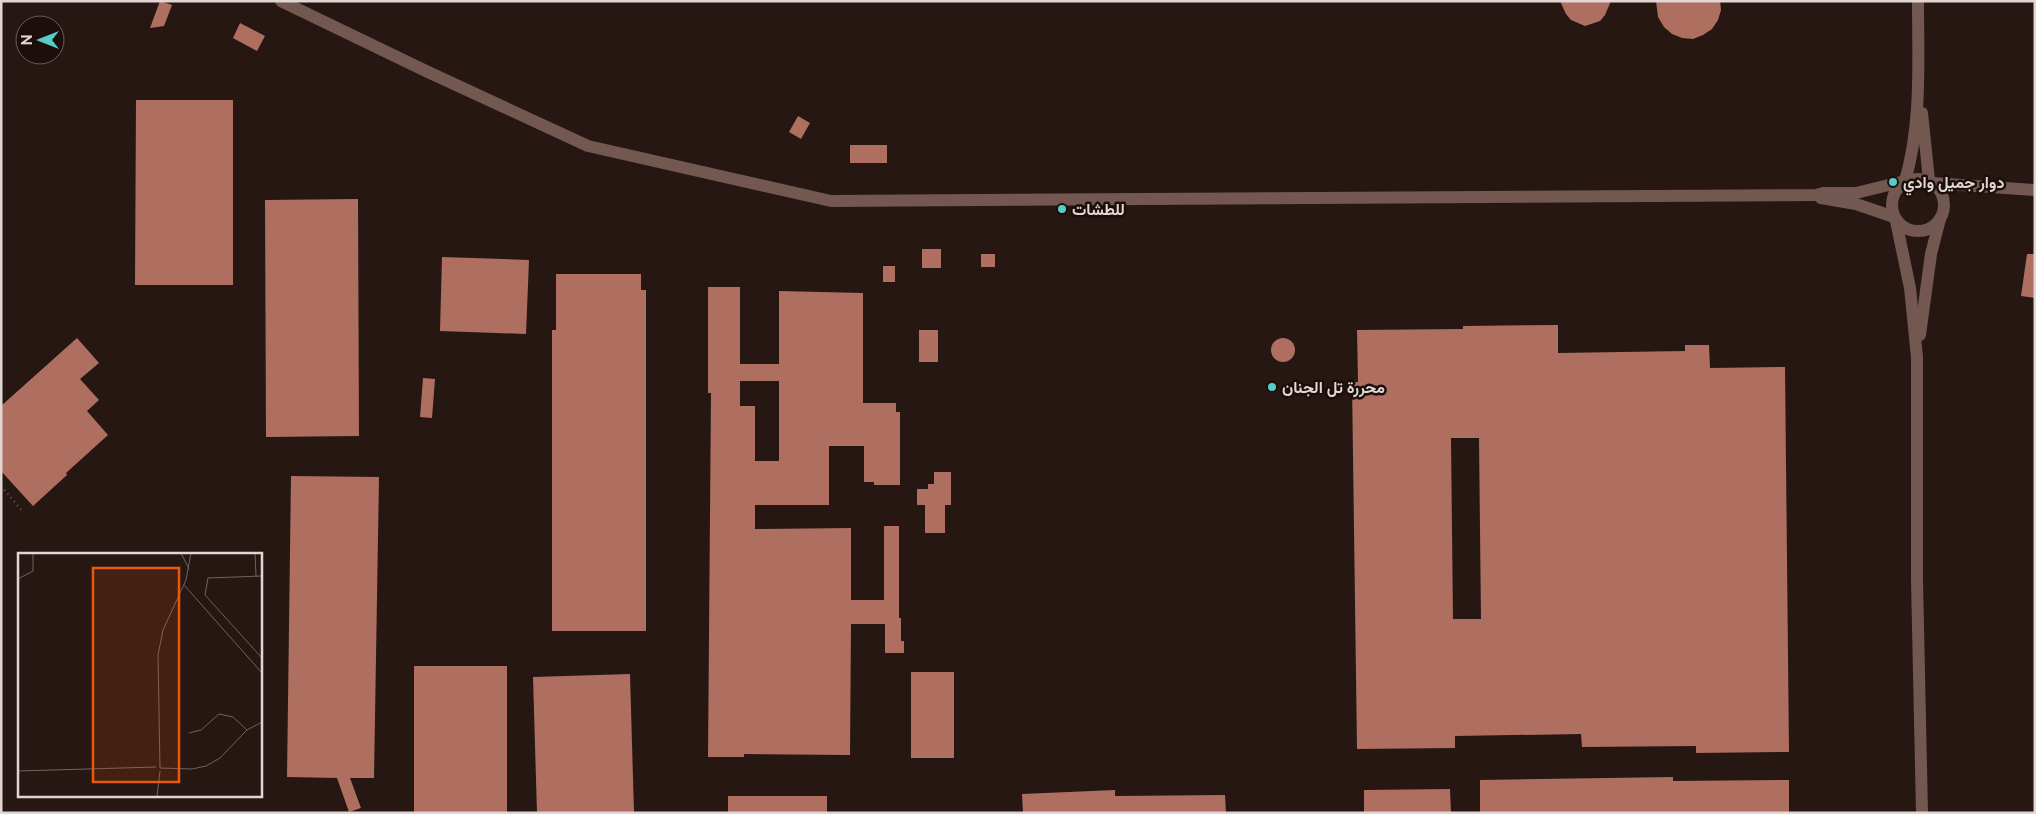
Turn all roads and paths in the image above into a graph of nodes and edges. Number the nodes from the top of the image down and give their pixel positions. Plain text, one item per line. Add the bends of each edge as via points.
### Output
1 (281, 1) edge
2 (1918, 1) edge
3 (1918, 89) junction
4 (1905, 181) junction
5 (1930, 181) junction
6 (1963, 185) junction
7 (2035, 190) edge
8 (1816, 195) junction
9 (1942, 213) junction
10 (1895, 219) junction
11 (1917, 357) junction
12 (1, 486) edge
13 (23, 512) dead end
14 (1922, 813) edge

1 - 8 street via 588,146 831,201
2 - 3 street
3 - 4 street via 1914,143
3 - 5 street
4 - 5 street via 1920,178
4 - 8 street via 1856,193
4 - 10 street via 1892,197
5 - 6 street
5 - 9 street via 1942,193
6 - 7 street
6 - 9 street
8 - 10 street via 1825,200 1856,204
9 - 10 street via 1934,226 1918,231 1910,230
9 - 11 street via 1931,254
10 - 11 street via 1910,288
11 - 14 street
12 - 13 path

